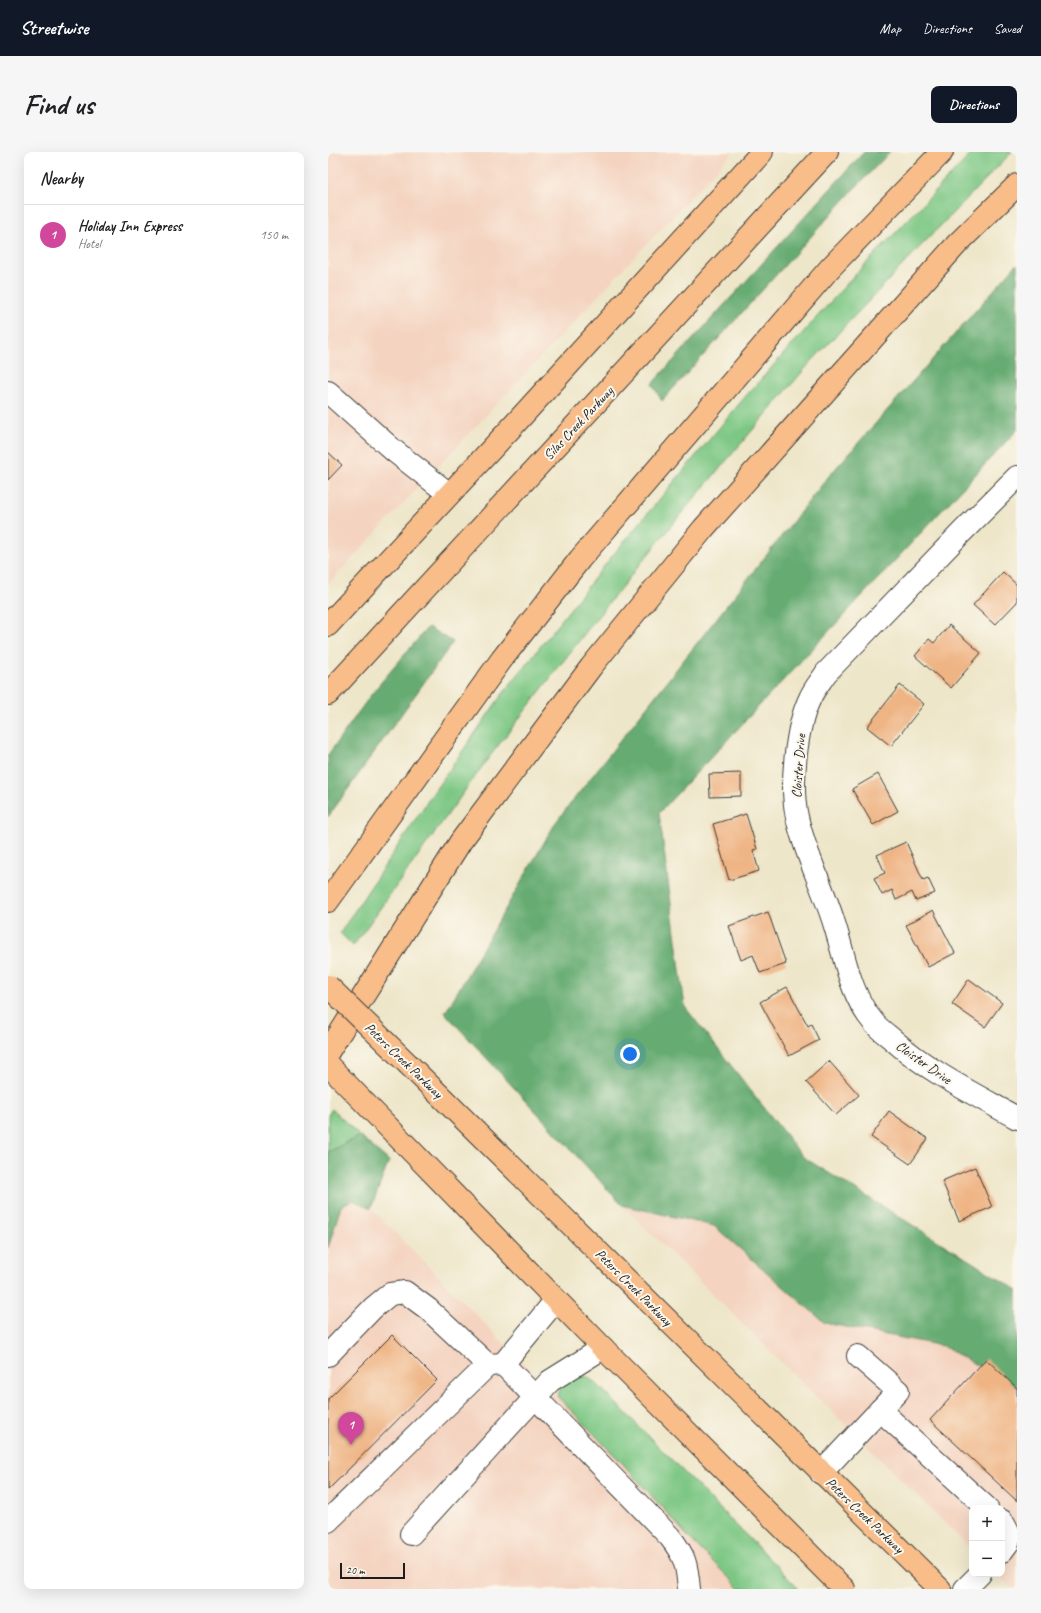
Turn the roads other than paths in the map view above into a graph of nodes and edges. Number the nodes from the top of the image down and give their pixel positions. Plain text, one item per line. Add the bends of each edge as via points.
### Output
1 (762, 152) edge
2 (827, 152) edge
3 (942, 152) edge
4 (1017, 185) edge
5 (328, 392) edge
6 (1017, 477) edge
7 (449, 494) junction
8 (328, 625) edge
9 (351, 670) junction
10 (328, 694) edge
11 (328, 703) edge
12 (328, 901) edge
13 (330, 986) edge
14 (328, 1052) edge
15 (328, 1065) edge
16 (1017, 1118) edge
17 (556, 1300) junction
18 (603, 1348) junction
19 (328, 1355) edge
20 (858, 1356) dead end
21 (496, 1365) junction
22 (534, 1398) junction
23 (880, 1410) junction
24 (821, 1473) junction
25 (984, 1505) edge
26 (328, 1521) edge
27 (1005, 1525) edge
28 (411, 1534) dead end
29 (1005, 1547) edge
30 (977, 1577) edge
31 (689, 1589) edge
32 (844, 1589) edge
33 (940, 1589) edge
34 (965, 1589) edge

1 - 7 main road
2 - 9 main road, Silas Creek Parkway
3 - 12 main road via 830,268 580,559 502,659
4 - 14 main road via 957,244 708,523 591,667 461,841
5 - 7 street via 393,450
6 - 16 street, Cloister Drive via 826,673 810,698 801,728 794,788 797,817 834,922 854,991 863,1009 874,1024 904,1050 944,1077
7 - 8 main road
9 - 10 main road, Silas Creek Parkway
9 - 11 main road
13 - 24 main road, Peters Creek Parkway, bridge
15 - 17 main road
17 - 18 main road
17 - 21 street
18 - 22 street via 550,1381
18 - 32 main road
19 - 21 street via 390,1294 405,1292
20 - 23 street via 898,1391
21 - 22 street
21 - 26 street
22 - 28 street
22 - 31 street via 670,1536 682,1552
23 - 24 street
23 - 25 street
24 - 33 main road, Peters Creek Parkway
27 - 29 street via 1010,1535
30 - 34 street

